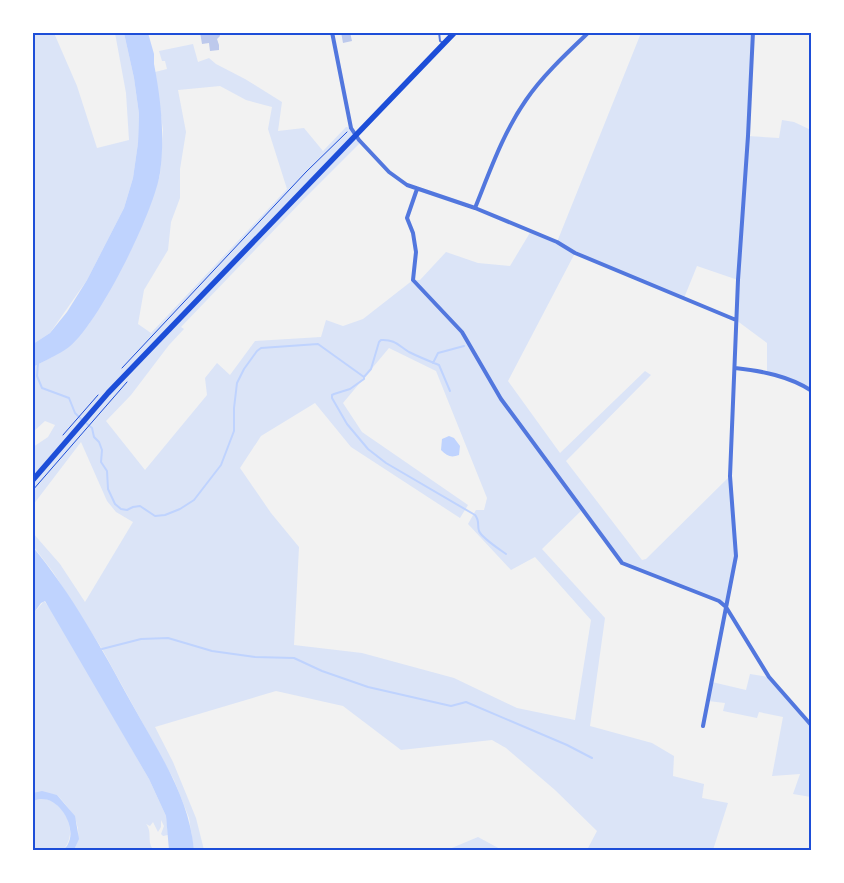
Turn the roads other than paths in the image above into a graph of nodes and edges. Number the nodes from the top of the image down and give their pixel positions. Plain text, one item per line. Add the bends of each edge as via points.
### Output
1 (332, 32) edge
2 (439, 32) edge
3 (455, 32) edge
4 (589, 32) edge
5 (753, 32) edge
6 (444, 44) junction
7 (355, 135) junction
8 (417, 189) junction
9 (475, 208) junction
10 (736, 320) junction
11 (736, 368) junction
12 (812, 391) edge
13 (32, 481) edge
14 (726, 607) junction
15 (703, 726) dead end
16 (812, 726) edge

1 - 7 street
2 - 6 lane via 440,41
3 - 6 main road
4 - 9 street via 526,99 502,140
5 - 10 street
6 - 7 main road
7 - 8 street via 389,172
7 - 13 main road via 171,326
8 - 9 street
8 - 14 street via 407,218 416,252 413,280 462,332 501,399 622,563 719,601
9 - 10 street
10 - 11 street
11 - 12 street via 767,372
11 - 14 street via 730,476 736,556
14 - 15 street
14 - 16 street via 770,677

